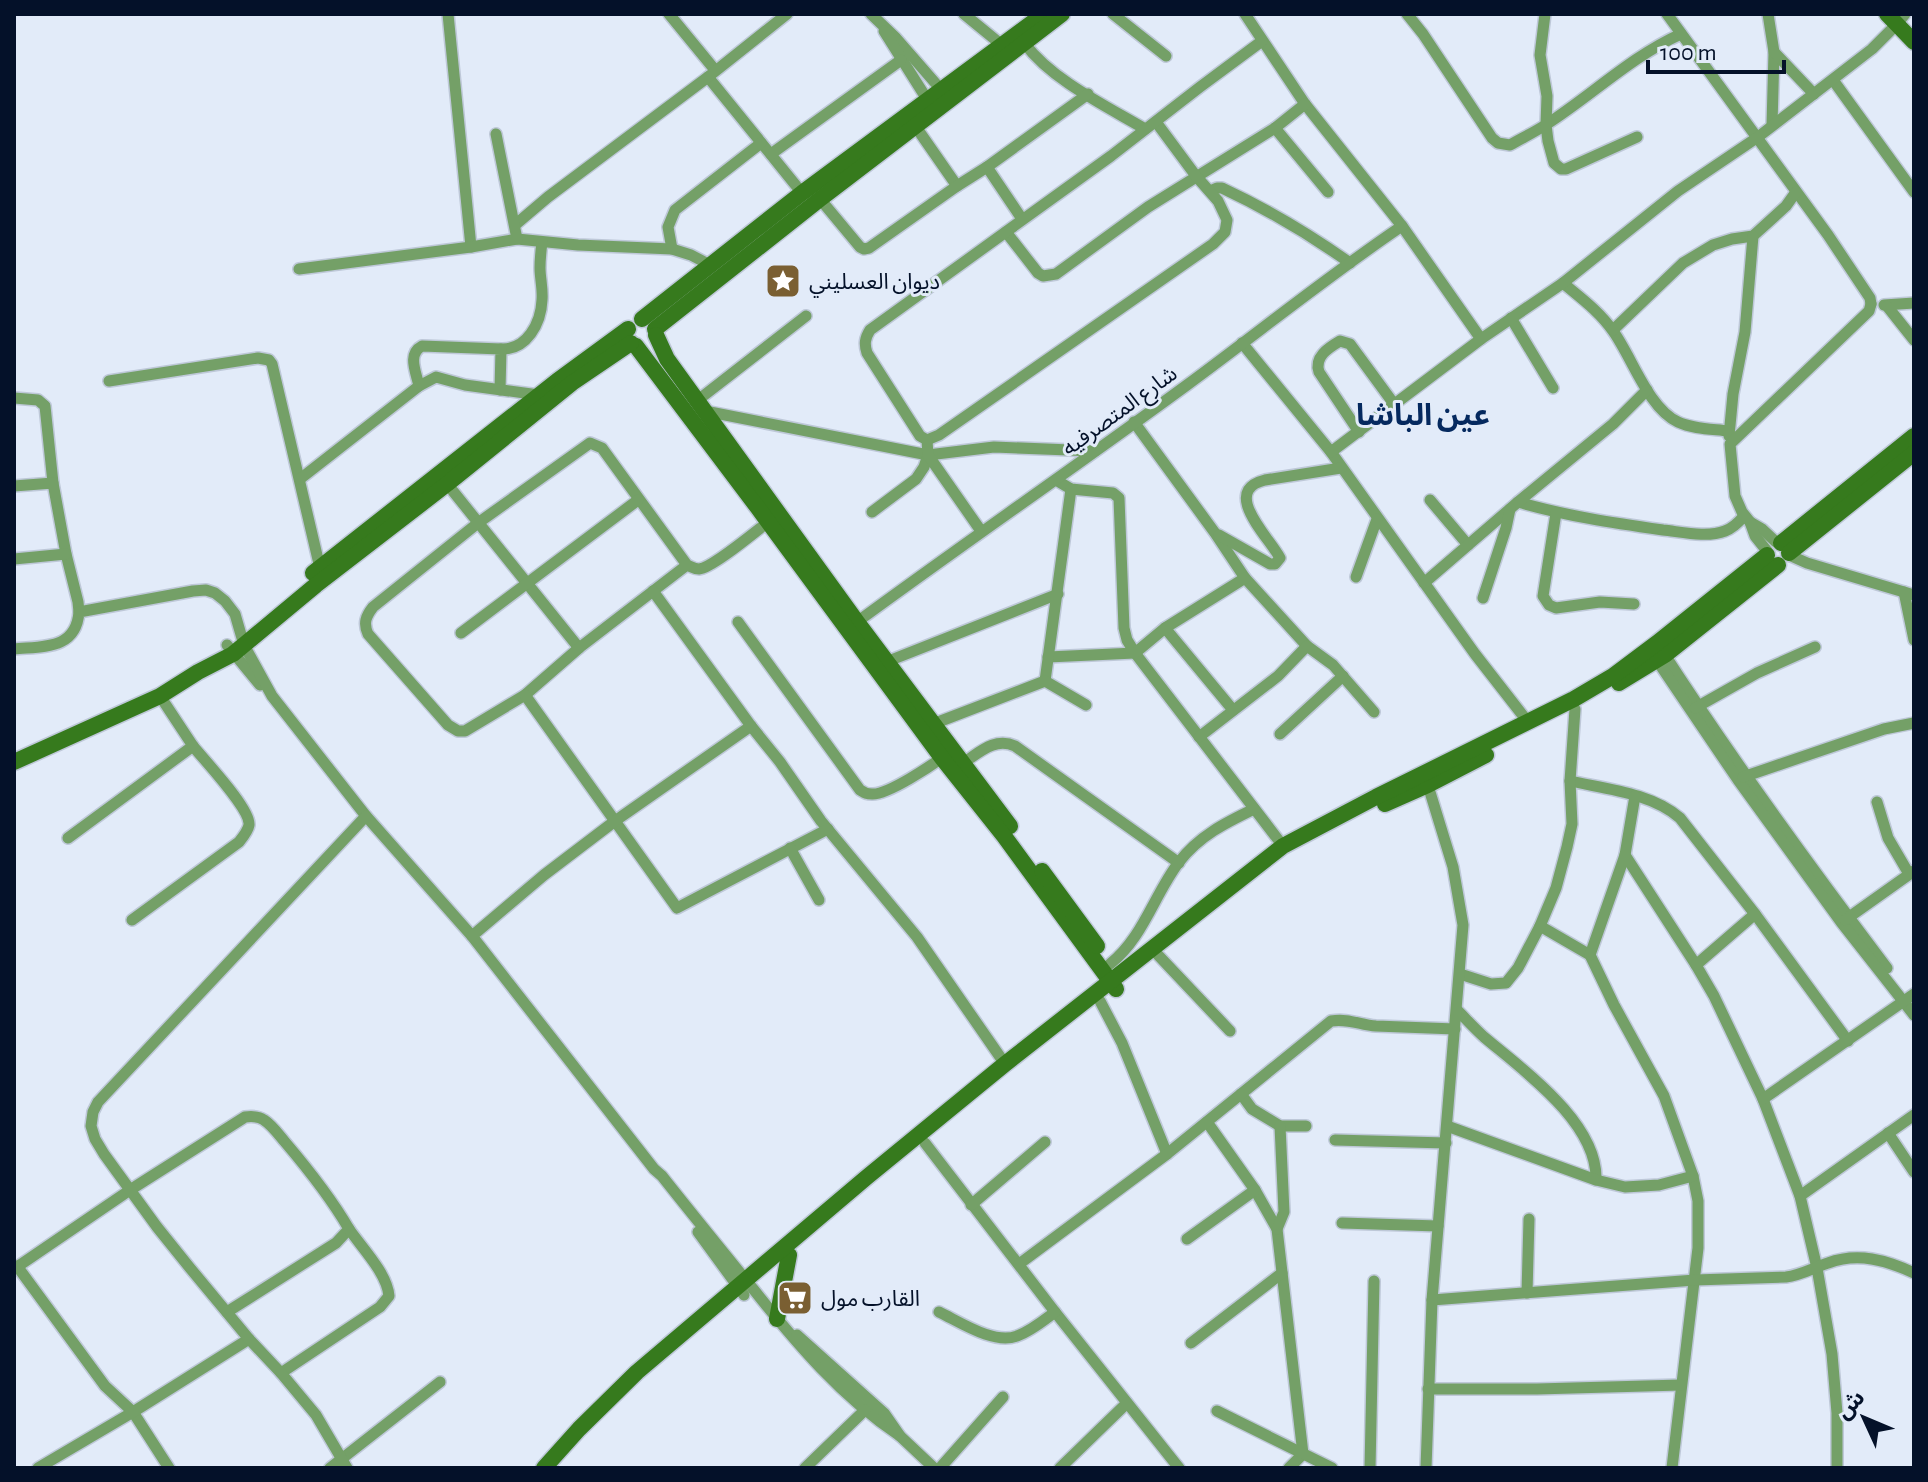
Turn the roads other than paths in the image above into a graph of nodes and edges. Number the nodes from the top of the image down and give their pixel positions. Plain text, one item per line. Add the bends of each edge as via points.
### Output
1 (448, 14) edge
2 (669, 14) edge
3 (762, 14) edge
4 (787, 14) edge
5 (964, 14) edge
6 (1044, 14) edge
7 (1062, 14) edge
8 (1113, 14) edge
9 (1245, 14) edge
10 (1407, 14) edge
11 (1545, 14) edge
12 (1667, 14) edge
13 (1768, 14) edge
14 (1898, 17) edge
15 (875, 19) edge
16 (772, 26) junction
17 (1914, 31) edge
18 (1681, 34) junction
19 (1262, 41) junction
20 (1914, 42) edge
21 (1025, 44) junction
22 (1003, 46) junction
23 (1774, 52) junction
24 (1166, 56) dead end
25 (901, 60) junction
26 (712, 74) junction
27 (1833, 80) junction
28 (1088, 94) junction
29 (1814, 94) junction
30 (946, 95) junction
31 (1305, 104) junction
32 (931, 106) junction
33 (1546, 125) junction
34 (1772, 125) junction
35 (1151, 126) junction
36 (916, 127) junction
37 (1275, 128) junction
38 (496, 134) dead end
39 (1637, 137) dead end
40 (1758, 137) junction
41 (761, 143) junction
42 (771, 154) junction
43 (987, 167) junction
44 (1196, 176) junction
45 (957, 186) junction
46 (1210, 191) junction
47 (1328, 192) dead end
48 (1796, 192) junction
49 (1914, 192) edge
50 (802, 193) junction
51 (820, 199) junction
52 (1022, 219) junction
53 (515, 225) junction
54 (1402, 226) junction
55 (1006, 232) junction
56 (1753, 236) junction
57 (517, 239) junction
58 (542, 242) junction
59 (471, 247) junction
60 (672, 249) junction
61 (1350, 263) junction
62 (710, 265) junction
63 (299, 269) dead end
64 (1563, 283) junction
65 (1914, 303) edge
66 (1871, 304) junction
67 (1887, 306) junction
68 (806, 316) dead end
69 (1511, 318) junction
70 (651, 327) junction
71 (1613, 330) junction
72 (1481, 339) junction
73 (632, 340) junction
74 (1914, 340) edge
75 (1242, 343) junction
76 (501, 349) junction
77 (109, 381) dead end
78 (419, 386) junction
79 (1553, 388) dead end
80 (500, 390) junction
81 (1647, 390) junction
82 (539, 395) junction
83 (14, 398) edge
84 (1394, 404) junction
85 (701, 405) junction
86 (1134, 422) junction
87 (1728, 431) junction
88 (1359, 432) junction
89 (1914, 436) edge
90 (927, 440) junction
91 (1730, 444) junction
92 (1096, 451) junction
93 (1331, 452) junction
94 (1914, 453) edge
95 (928, 455) junction
96 (1341, 468) junction
97 (300, 479) junction
98 (443, 479) junction
99 (1056, 480) junction
100 (53, 483) junction
101 (14, 486) edge
102 (1071, 489) junction
103 (638, 500) junction
104 (1430, 500) dead end
105 (1514, 506) junction
106 (872, 512) dead end
107 (1556, 513) junction
108 (1377, 519) junction
109 (1747, 519) junction
110 (768, 522) junction
111 (478, 523) junction
112 (981, 531) junction
113 (1215, 533) junction
114 (1468, 545) junction
115 (1779, 553) junction
116 (66, 554) junction
117 (14, 559) edge
118 (687, 565) junction
119 (320, 568) junction
120 (1356, 577) dead end
121 (1245, 578) junction
122 (1424, 583) junction
123 (527, 584) junction
124 (653, 591) junction
125 (1909, 593) edge
126 (1058, 594) junction
127 (1483, 598) dead end
128 (1634, 604) dead end
129 (79, 612) junction
130 (738, 622) dead end
131 (857, 622) junction
132 (1165, 628) junction
133 (461, 633) dead end
134 (1914, 640) edge
135 (236, 644) junction
136 (1307, 646) junction
137 (1815, 647) dead end
138 (579, 648) junction
139 (14, 649) edge
140 (1657, 652) junction
141 (1135, 653) junction
142 (1048, 657) junction
143 (886, 662) junction
144 (1343, 676) junction
145 (1045, 681) junction
146 (525, 695) junction
147 (160, 696) junction
148 (1086, 705) dead end
149 (1695, 708) junction
150 (1575, 709) junction
151 (1233, 710) junction
152 (1374, 712) dead end
153 (1528, 722) junction
154 (1914, 723) edge
155 (933, 724) junction
156 (751, 726) junction
157 (1280, 734) dead end
158 (1199, 737) junction
159 (193, 746) junction
160 (953, 757) junction
161 (14, 762) edge
162 (1742, 778) junction
163 (1426, 779) junction
164 (1570, 781) junction
165 (1635, 796) junction
166 (1877, 802) dead end
167 (1254, 809) junction
168 (366, 816) junction
169 (615, 821) junction
170 (828, 829) junction
171 (68, 838) dead end
172 (1283, 846) junction
173 (790, 848) junction
174 (1625, 855) junction
175 (1179, 863) junction
176 (1912, 873) edge
177 (819, 900) dead end
178 (1755, 914) junction
179 (132, 920) dead end
180 (1845, 920) junction
181 (1540, 926) junction
182 (472, 936) junction
183 (1158, 955) junction
184 (1590, 955) junction
185 (1696, 965) junction
186 (1460, 974) junction
187 (1115, 979) junction
188 (1910, 999) edge
189 (1100, 1001) junction
190 (1457, 1010) junction
191 (1914, 1015) edge
192 (1455, 1029) junction
193 (1230, 1031) dead end
194 (1848, 1041) junction
195 (1005, 1064) junction
196 (1241, 1094) junction
197 (1763, 1099) junction
198 (1914, 1115) edge
199 (1207, 1122) junction
200 (1280, 1126) junction
201 (1306, 1126) dead end
202 (1447, 1126) junction
203 (1888, 1133) junction
204 (1335, 1140) dead end
205 (1045, 1142) dead end
206 (925, 1143) junction
207 (1446, 1143) junction
208 (1167, 1154) junction
209 (1914, 1172) edge
210 (1693, 1176) junction
211 (1596, 1180) junction
212 (130, 1190) junction
213 (1255, 1190) junction
214 (1800, 1196) junction
215 (971, 1205) junction
216 (1529, 1219) dead end
217 (1342, 1223) dead end
218 (1438, 1226) junction
219 (349, 1229) junction
220 (1277, 1229) junction
221 (1187, 1239) dead end
222 (789, 1255) junction
223 (1019, 1264) junction
224 (16, 1268) edge
225 (1817, 1268) junction
226 (1282, 1273) junction
227 (1914, 1273) edge
228 (1695, 1280) junction
229 (1374, 1281) dead end
230 (745, 1288) junction
231 (1527, 1293) junction
232 (1432, 1300) junction
233 (227, 1312) junction
234 (939, 1312) dead end
235 (1055, 1312) junction
236 (782, 1325) junction
237 (249, 1339) junction
238 (1191, 1343) dead end
239 (281, 1373) junction
240 (440, 1382) dead end
241 (1681, 1385) junction
242 (1428, 1389) junction
243 (1003, 1397) dead end
244 (1127, 1403) junction
245 (865, 1410) junction
246 (1217, 1411) dead end
247 (133, 1412) junction
248 (900, 1436) junction
249 (1303, 1454) junction
250 (344, 1464) edge
251 (38, 1468) edge
252 (169, 1468) edge
253 (330, 1468) edge
254 (544, 1468) edge
255 (805, 1468) edge
256 (937, 1468) edge
257 (1060, 1468) edge
258 (1179, 1468) edge
259 (1289, 1468) edge
260 (1332, 1468) edge
261 (1370, 1468) edge
262 (1426, 1468) edge
263 (1672, 1468) edge
264 (1837, 1468) edge

1 - 59 street
2 - 26 street
3 - 16 street
4 - 16 street
5 - 22 street
6 - 22 street
7 - 21 street
8 - 24 street
9 - 19 street
10 - 33 street via 1498,143 1510,145
11 - 33 street via 1540,55
12 - 18 street
13 - 23 street
14 - 17 street
14 - 20 street
14 - 27 street via 1872,49
15 - 25 street
15 - 30 street
16 - 26 street
18 - 33 street
18 - 40 street
19 - 31 street
19 - 35 street
21 - 28 street
21 - 30 street
22 - 30 street
23 - 29 street
23 - 34 street
25 - 32 street
25 - 42 street
26 - 41 street
26 - 53 street
27 - 29 street
27 - 49 street
28 - 35 street
28 - 43 street
29 - 34 street
30 - 32 street
31 - 37 street
31 - 54 street
32 - 36 street
32 - 50 street
33 - 39 street via 1554,163 1561,169
34 - 40 street
35 - 44 street
35 - 52 street
36 - 45 street
36 - 51 street
37 - 44 street
37 - 47 street
38 - 53 street
40 - 48 street
40 - 64 street via 1678,191
41 - 42 street
41 - 60 street via 675,210 668,227
42 - 50 street
43 - 45 street
43 - 52 street
44 - 46 street
44 - 55 street via 1056,274 1038,273
45 - 51 street via 864,249
46 - 61 street via 1222,188 1259,206
46 - 90 street via 1227,220 1225,232 1213,244
48 - 56 street
48 - 66 street
50 - 62 street
51 - 70 street
52 - 55 street
53 - 57 street
54 - 61 street, شارع المتصرفيه
54 - 72 street
55 - 90 street via 866,336 867,353
56 - 71 street via 1713,245 1683,263
56 - 87 street via 1745,332
57 - 58 street
57 - 59 street
58 - 60 street
58 - 76 street via 543,298 536,326 520,345
59 - 63 street
60 - 62 street
61 - 75 street, شارع المتصرفيه
62 - 70 street
64 - 69 street
64 - 71 street
65 - 67 street
66 - 67 street
66 - 91 street
67 - 74 street
68 - 85 street
69 - 72 street
69 - 79 street
70 - 73 street via 633,321
70 - 73 street via 651,344 641,347
70 - 85 street
71 - 81 street
72 - 84 street
73 - 82 street
73 - 98 street
73 - 110 street
75 - 86 street, شارع المتصرفيه
75 - 93 street
76 - 78 street via 422,346 414,353
76 - 80 street
77 - 97 street via 265,358 272,364
78 - 80 street via 436,377
78 - 97 street
80 - 82 street
81 - 87 street via 1678,422
81 - 105 street
82 - 98 street
83 - 100 street via 38,400 45,406
84 - 88 street
84 - 88 street via 1350,344 1340,341 1330,347 1318,361 1319,372
85 - 95 street
85 - 131 street
86 - 92 street, شارع المتصرفيه
86 - 113 street
87 - 91 street
88 - 93 street
89 - 115 street
90 - 95 street
91 - 109 street via 1735,496
92 - 95 street via 994,447
92 - 99 street, شارع المتصرفيه
93 - 96 street
94 - 115 street
95 - 106 street via 916,479
95 - 112 street
96 - 108 street
96 - 113 street via 1249,487 1247,507 1280,558 1275,564
97 - 119 street
98 - 111 street
98 - 119 street
98 - 135 street
99 - 102 street
99 - 112 street, شارع المتصرفيه
100 - 101 street
100 - 116 street
102 - 126 street
102 - 141 street via 1119,498 1124,628
103 - 111 street via 602,448 590,443
103 - 118 street
103 - 123 street
104 - 114 street
105 - 107 street
105 - 114 street
105 - 127 street
107 - 109 street via 1711,534
107 - 128 street via 1545,601 1556,608
108 - 120 street
108 - 122 street
109 - 115 street via 1762,529
110 - 118 street via 704,568
110 - 160 street
111 - 123 street
111 - 146 street via 373,607 365,627 458,731 471,729
112 - 131 street, شارع المتصرفيه
113 - 121 street
114 - 122 street
115 - 125 street
115 - 140 street
116 - 117 street
116 - 129 street
118 - 124 street
119 - 135 street
121 - 132 street
121 - 136 street
122 - 153 street
123 - 133 street
123 - 138 street
124 - 138 street
124 - 156 street
125 - 134 street
126 - 142 street
126 - 143 street
129 - 135 street via 206,590 235,614 240,626
129 - 139 street via 68,639
130 - 160 street via 860,790 876,794
131 - 143 street
132 - 141 street
132 - 151 street
135 - 147 street
135 - 168 street via 259,684
136 - 144 street
136 - 151 street
137 - 149 street
138 - 146 street
140 - 149 street
140 - 150 street
140 - 153 street
141 - 142 street
141 - 158 street
142 - 145 street
143 - 155 street
144 - 152 street
144 - 157 street
145 - 148 street
145 - 155 street
146 - 169 street
147 - 159 street
147 - 161 street
149 - 162 street
150 - 163 street
150 - 164 street
151 - 158 street
153 - 163 street
154 - 162 street
155 - 160 street
156 - 169 street
156 - 170 street
158 - 167 street
159 - 171 street
159 - 179 street via 240,802 249,824 246,833
160 - 175 street via 995,743 1015,746
160 - 187 street
162 - 180 street
163 - 172 street
163 - 183 street via 1259,874
163 - 186 street via 1461,906
164 - 165 street
164 - 181 street via 1570,836
165 - 174 street
165 - 178 street via 1680,818
166 - 176 street via 1888,838
167 - 172 street
167 - 175 street via 1217,827
168 - 182 street
168 - 212 street via 98,1102 91,1126 95,1139
169 - 173 street via 677,908
169 - 182 street
170 - 173 street
170 - 195 street via 917,937
172 - 187 street
173 - 177 street
174 - 184 street
174 - 185 street
175 - 187 street
176 - 180 street
178 - 185 street
178 - 194 street
180 - 188 street
181 - 184 street
181 - 186 street via 1506,983
182 - 230 street
183 - 187 street
183 - 193 street
184 - 210 street via 1664,1096
185 - 197 street
186 - 190 street
187 - 189 street
187 - 195 street
188 - 191 street
188 - 194 street
189 - 206 street
189 - 208 street
190 - 192 street
190 - 211 street via 1544,1088 1582,1132 1594,1157
192 - 196 street via 1331,1021
192 - 202 street
194 - 197 street
195 - 230 street via 867,1177
196 - 199 street
196 - 200 street via 1252,1109
197 - 214 street
198 - 203 street
199 - 208 street
199 - 213 street
200 - 201 street
200 - 220 street via 1284,1212
202 - 207 street
202 - 211 street
203 - 209 street
203 - 214 street
204 - 207 street
205 - 215 street
206 - 215 street
206 - 222 street
207 - 218 street
208 - 223 street
210 - 211 street via 1643,1187
210 - 228 street via 1699,1219
212 - 219 street via 245,1117 255,1116 270,1124 300,1160
212 - 224 street
212 - 233 street
213 - 220 street
213 - 221 street
214 - 225 street
215 - 223 street
216 - 231 street
217 - 218 street
218 - 232 street
219 - 233 street via 336,1243
219 - 239 street via 382,1275 389,1296
220 - 226 street
222 - 230 street
222 - 236 street
223 - 235 street
224 - 247 street via 105,1386
225 - 227 street via 1858,1257
225 - 228 street via 1786,1277
225 - 264 street via 1832,1354
226 - 238 street
226 - 249 street
228 - 231 street
228 - 241 street
229 - 261 street
230 - 236 street
230 - 254 street via 637,1372
231 - 232 street
232 - 242 street
233 - 237 street
234 - 235 street via 1000,1338 1030,1330
235 - 244 street
236 - 245 street
236 - 248 street via 884,1413
237 - 239 street
237 - 247 street
239 - 250 street via 326,1429
240 - 250 street
241 - 242 street
241 - 263 street
242 - 262 street
243 - 256 street
244 - 257 street
244 - 258 street
245 - 248 street
245 - 255 street
246 - 249 street
247 - 251 street
247 - 252 street
248 - 256 street
249 - 259 street
249 - 260 street
250 - 253 street

